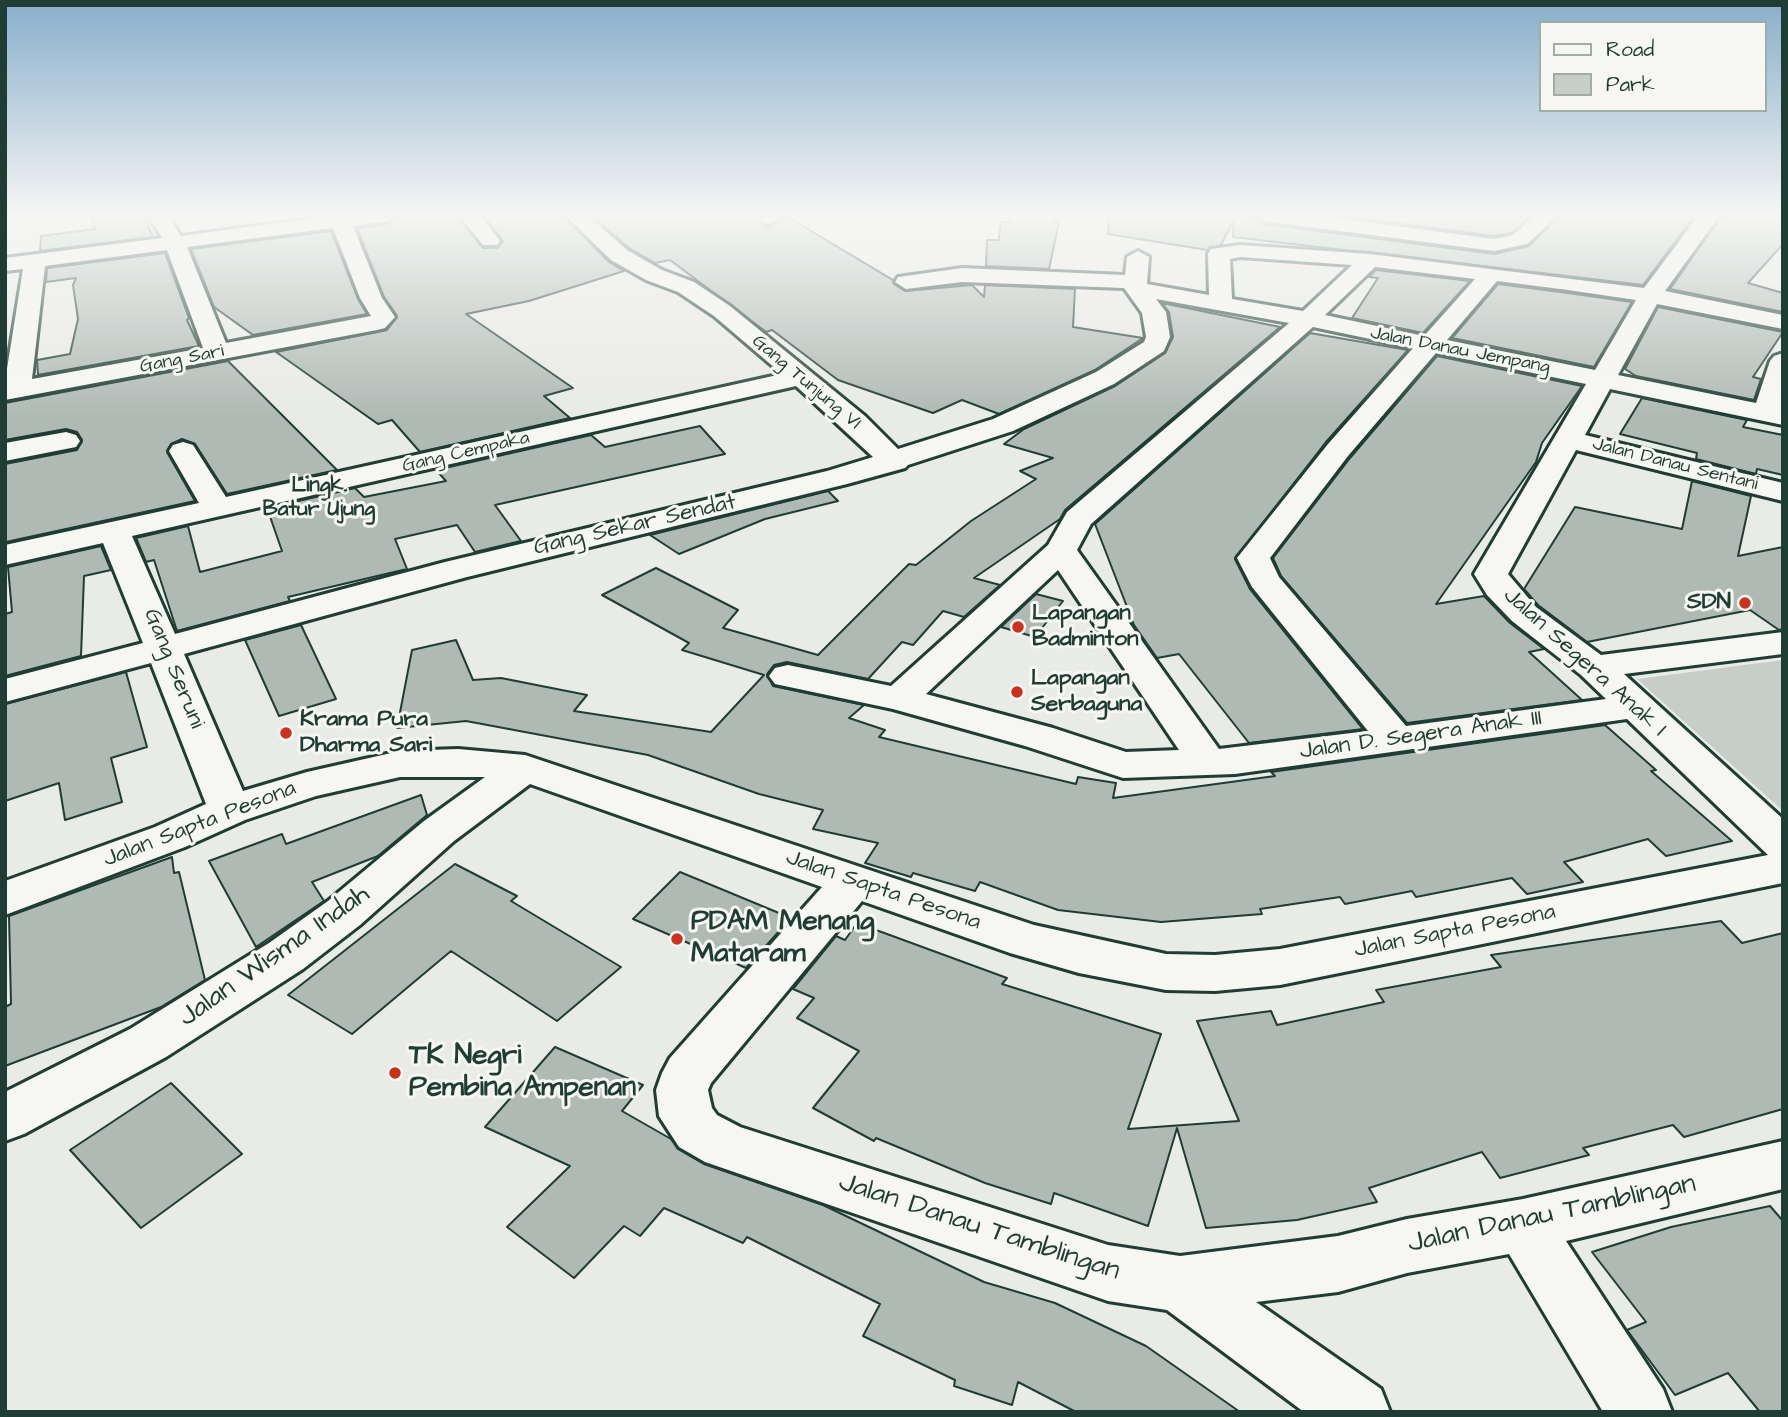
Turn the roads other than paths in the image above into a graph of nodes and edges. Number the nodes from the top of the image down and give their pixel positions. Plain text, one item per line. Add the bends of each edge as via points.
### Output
1 (31, 281) edge
2 (190, 281) edge
3 (364, 281) edge
4 (670, 281) edge
5 (913, 281) edge
6 (1139, 281) edge
7 (1153, 281) edge
8 (1220, 281) edge
9 (1341, 281) edge
10 (1485, 281) edge
11 (1543, 281) edge
12 (1669, 281) edge
13 (906, 282) dead end
14 (1659, 297) junction
15 (1221, 302) junction
16 (1308, 319) junction
17 (1783, 322) edge
18 (1428, 346) junction
19 (217, 352) junction
20 (1782, 364) edge
21 (803, 377) junction
22 (1605, 379) junction
23 (11, 391) edge
24 (1774, 415) edge
25 (1568, 439) junction
26 (66, 441) dead end
27 (183, 451) dead end
28 (5, 452) edge
29 (895, 462) junction
30 (1783, 492) edge
31 (216, 506) junction
32 (114, 530) junction
33 (1061, 550) junction
34 (5, 555) edge
35 (1783, 643) edge
36 (167, 650) junction
37 (1594, 667) junction
38 (788, 676) dead end
39 (5, 691) edge
40 (899, 699) junction
41 (1634, 707) junction
42 (1396, 739) junction
43 (1208, 763) junction
44 (525, 768) junction
45 (230, 810) junction
46 (1783, 844) edge
47 (1783, 867) edge
48 (852, 881) junction
49 (5, 899) edge
50 (5, 1118) edge
51 (1783, 1165) edge
52 (1522, 1225) junction
53 (1180, 1284) junction
54 (1358, 1412) edge
55 (1640, 1412) edge

1 - 23 street
2 - 19 street
3 - 19 street, Gang Sari via 383,317 377,323
4 - 21 street, Gang Tunjung VI via 722,311
5 - 13 street, Jalan Danau Jempang
6 - 29 street, Gang Sekar Sendat via 1154,312 1155,346 1041,410
7 - 15 street, Jalan Danau Jempang
8 - 15 street
9 - 16 street
10 - 18 street
11 - 14 street
12 - 14 street, Jalan Segera Anak I
14 - 17 street
14 - 22 street, Jalan Segera Anak I
15 - 16 street, Jalan Danau Jempang
16 - 18 street, Jalan Danau Jempang
16 - 33 street via 1078,519
18 - 22 street, Jalan Danau Jempang
18 - 42 street via 1253,558 1264,580
19 - 23 street, Gang Sari
20 - 24 street
21 - 29 street, Gang Tunjung VI
21 - 31 street, Gang Cempaka
22 - 24 street, Jalan Danau Jempang
22 - 25 street, Jalan Segera Anak I
25 - 30 street, Jalan Danau Sentani
25 - 37 street, Jalan Segera Anak I via 1491,574 1524,614
26 - 28 street
27 - 31 street
29 - 36 street, Gang Sekar Sendat via 444,573
31 - 32 street, Gang Cempaka
32 - 34 street, Gang Cempaka
32 - 36 street, Gang Seruni
33 - 40 street
33 - 43 street
35 - 37 street
36 - 39 street, Gang Sekar Sendat
36 - 45 street, Gang Seruni
37 - 41 street, Jalan Segera Anak I
38 - 40 street, Jalan D. Segera Anak III
40 - 43 street, Jalan D. Segera Anak III via 1123,765
41 - 42 street, Jalan D. Segera Anak III
41 - 46 street, Jalan Segera Anak I
42 - 43 street, Jalan D. Segera Anak III
44 - 45 street, Jalan Sapta Pesona via 458,762 400,764 307,785
44 - 48 street, Jalan Sapta Pesona
44 - 50 street, Jalan Wisma Indah via 275,963 148,1043
45 - 49 street, Jalan Sapta Pesona
47 - 48 street, Jalan Sapta Pesona via 1280,967 1215,973 1166,972 1079,955
48 - 53 street, Jalan Danau Tamblingan via 688,1073 682,1099 691,1123 724,1145 1036,1250 1108,1273
51 - 52 street, Jalan Danau Tamblingan
52 - 53 street, Jalan Danau Tamblingan via 1338,1264
52 - 55 street
53 - 54 street

